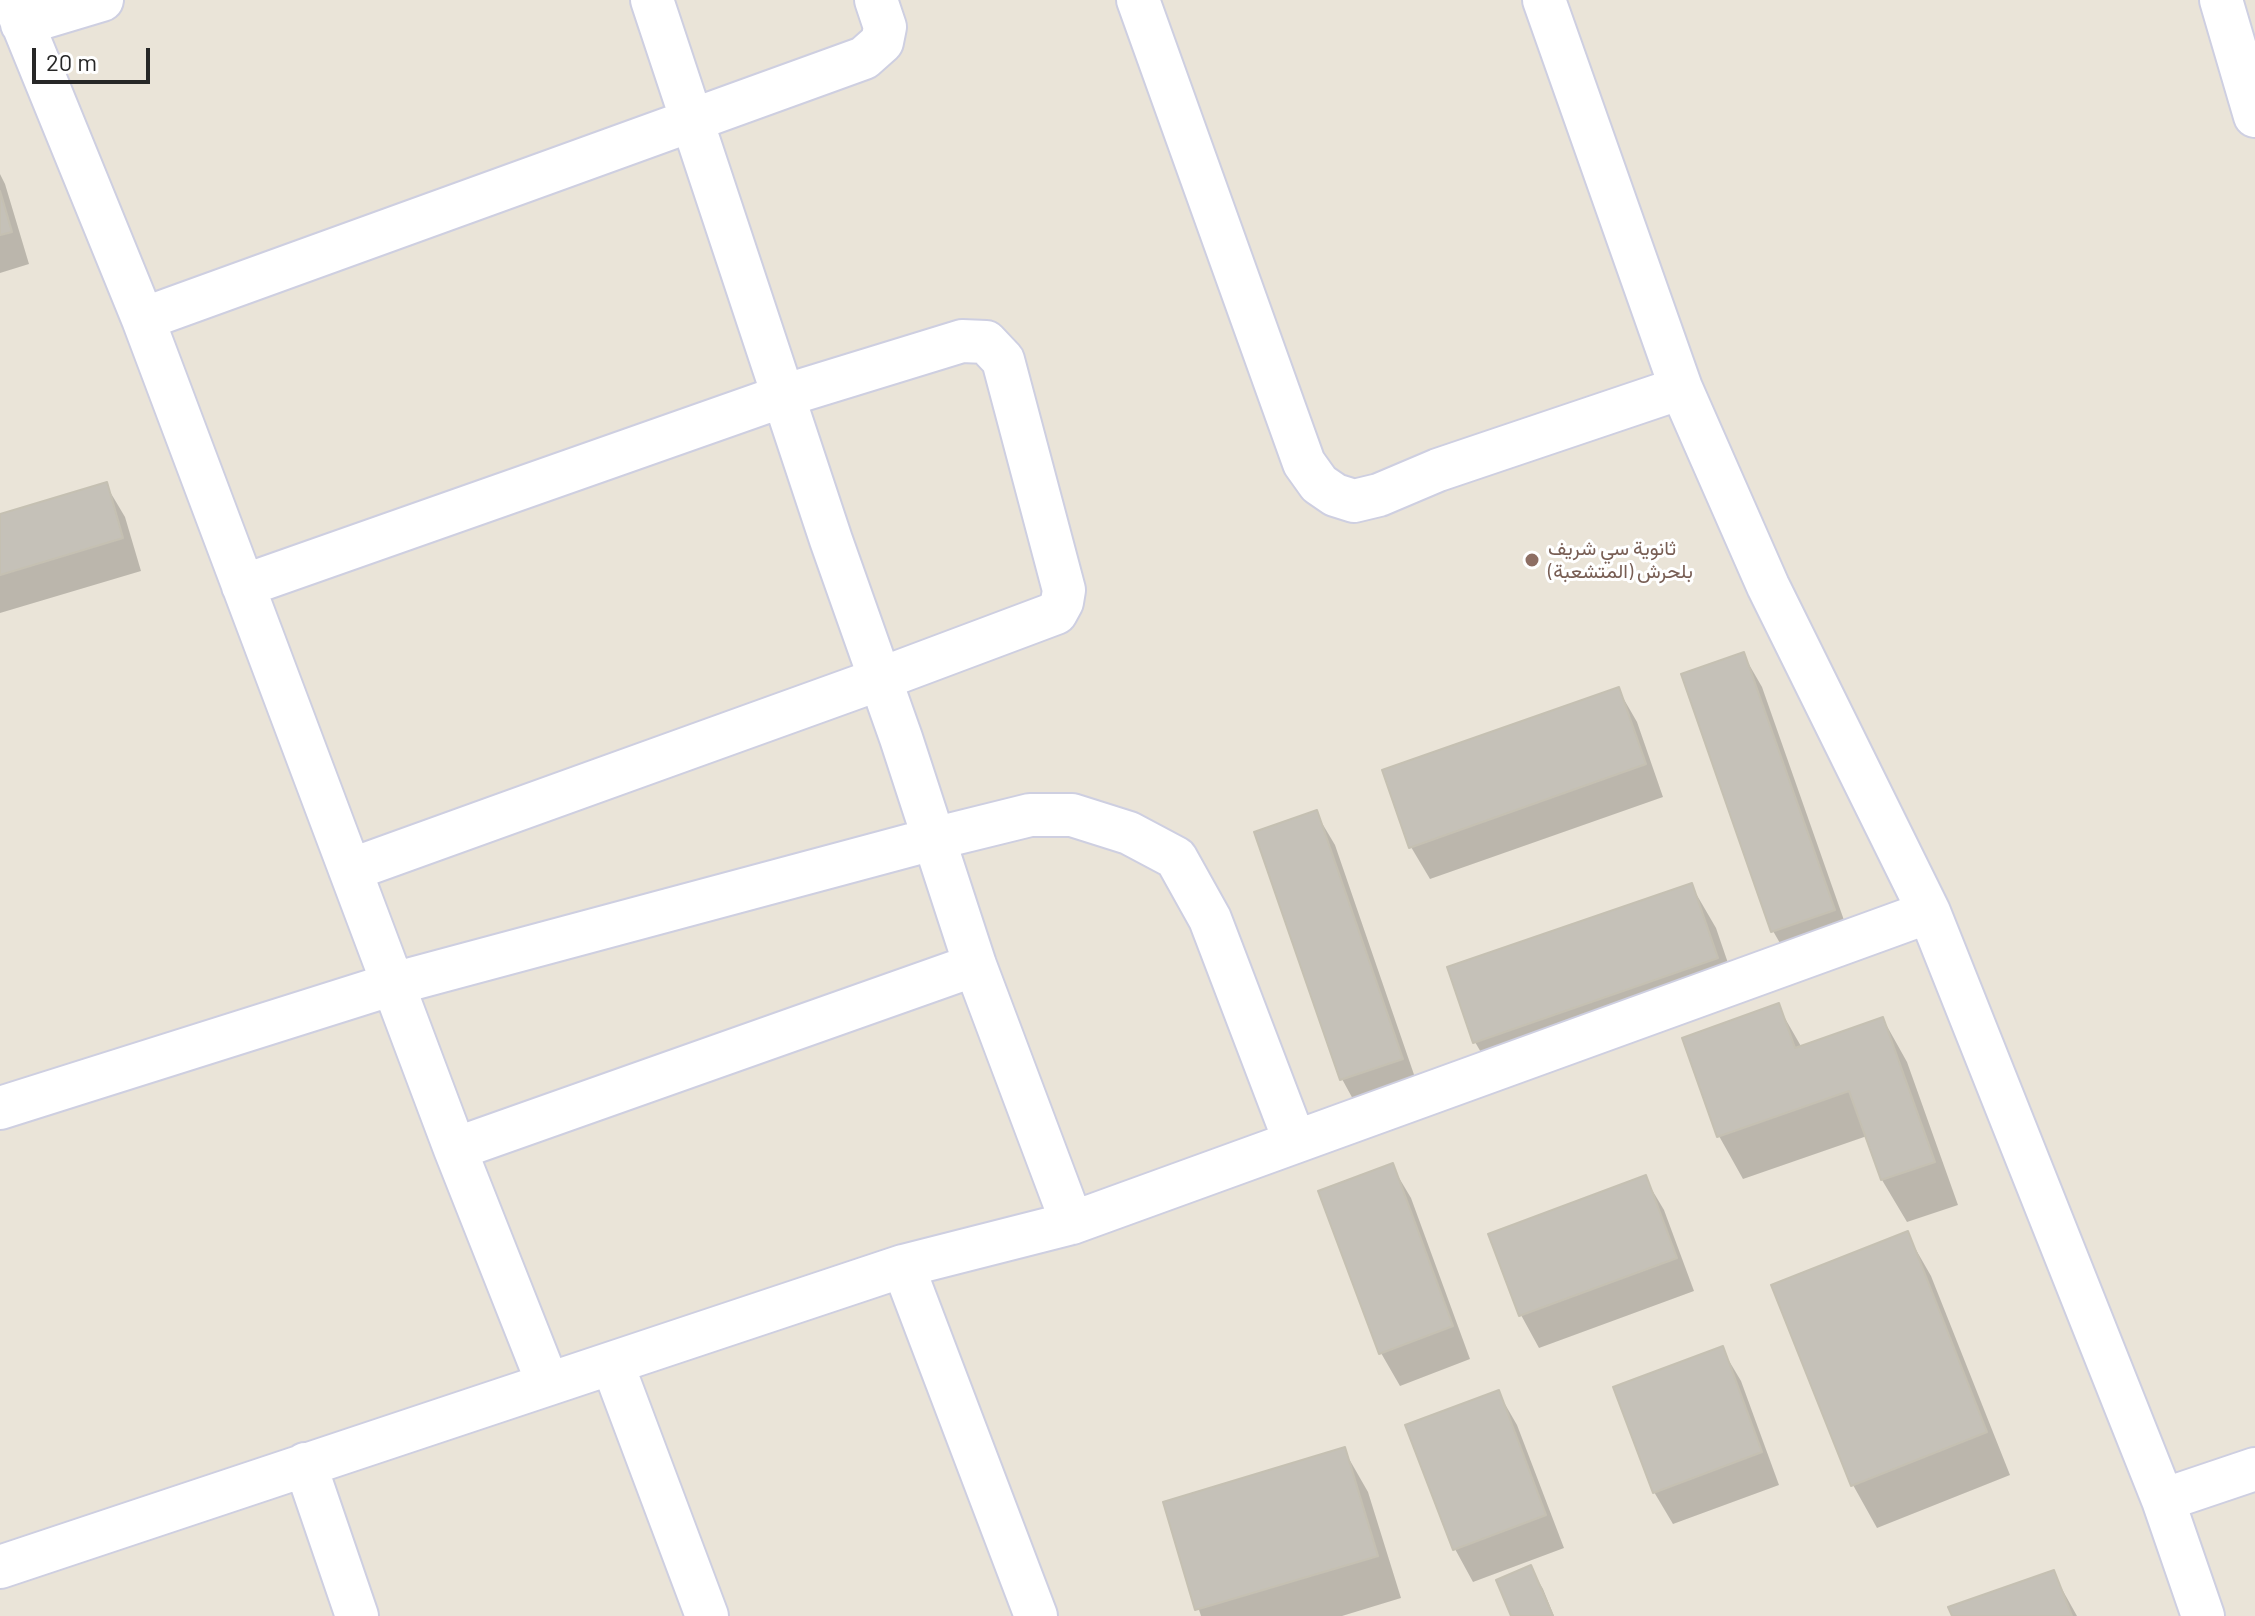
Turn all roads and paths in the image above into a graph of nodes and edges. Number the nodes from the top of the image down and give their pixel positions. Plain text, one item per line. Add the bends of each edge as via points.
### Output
1 (102, 0) edge
2 (652, 0) edge
3 (876, 0) edge
4 (1138, 0) edge
5 (1544, 0) edge
6 (2221, 0) edge
7 (17, 12) edge
8 (2255, 116) edge
9 (693, 119) junction
10 (143, 319) junction
11 (1681, 388) junction
12 (783, 396) junction
13 (243, 586) junction
14 (880, 679) junction
15 (933, 839) junction
16 (350, 870) junction
17 (1929, 912) junction
18 (975, 965) junction
19 (393, 984) junction
20 (0, 1108) edge
21 (1295, 1142) junction
22 (455, 1149) junction
23 (1072, 1223) junction
24 (903, 1266) junction
25 (612, 1363) junction
26 (548, 1384) junction
27 (305, 1464) junction
28 (2255, 1469) edge
29 (2163, 1500) junction
30 (0, 1567) edge
31 (357, 1616) edge
32 (707, 1616) edge
33 (1036, 1616) edge
34 (2203, 1616) edge

1 - 7 street
2 - 9 street
3 - 9 street via 885,27 882,42 864,58
4 - 11 street via 1304,463 1319,484 1354,501 1379,495
5 - 11 street
6 - 8 street
7 - 10 street
9 - 10 street
9 - 12 street
10 - 13 street
11 - 17 street via 1768,586
12 - 13 street
12 - 14 street
12 - 14 street via 962,341 986,342 1003,360 1064,590 1062,602 1056,613
13 - 16 street
14 - 15 street
14 - 16 street
15 - 18 street
15 - 19 street
15 - 21 street via 1030,815 1072,815 1129,833 1176,858 1210,919
16 - 19 street
17 - 21 street
17 - 29 street
18 - 22 street
18 - 23 street
19 - 20 street
19 - 22 street
21 - 23 street
22 - 26 street
23 - 24 street
24 - 25 street
24 - 33 street
25 - 26 street
25 - 32 street
26 - 27 street
27 - 30 street
27 - 31 street
28 - 29 street
29 - 34 street

